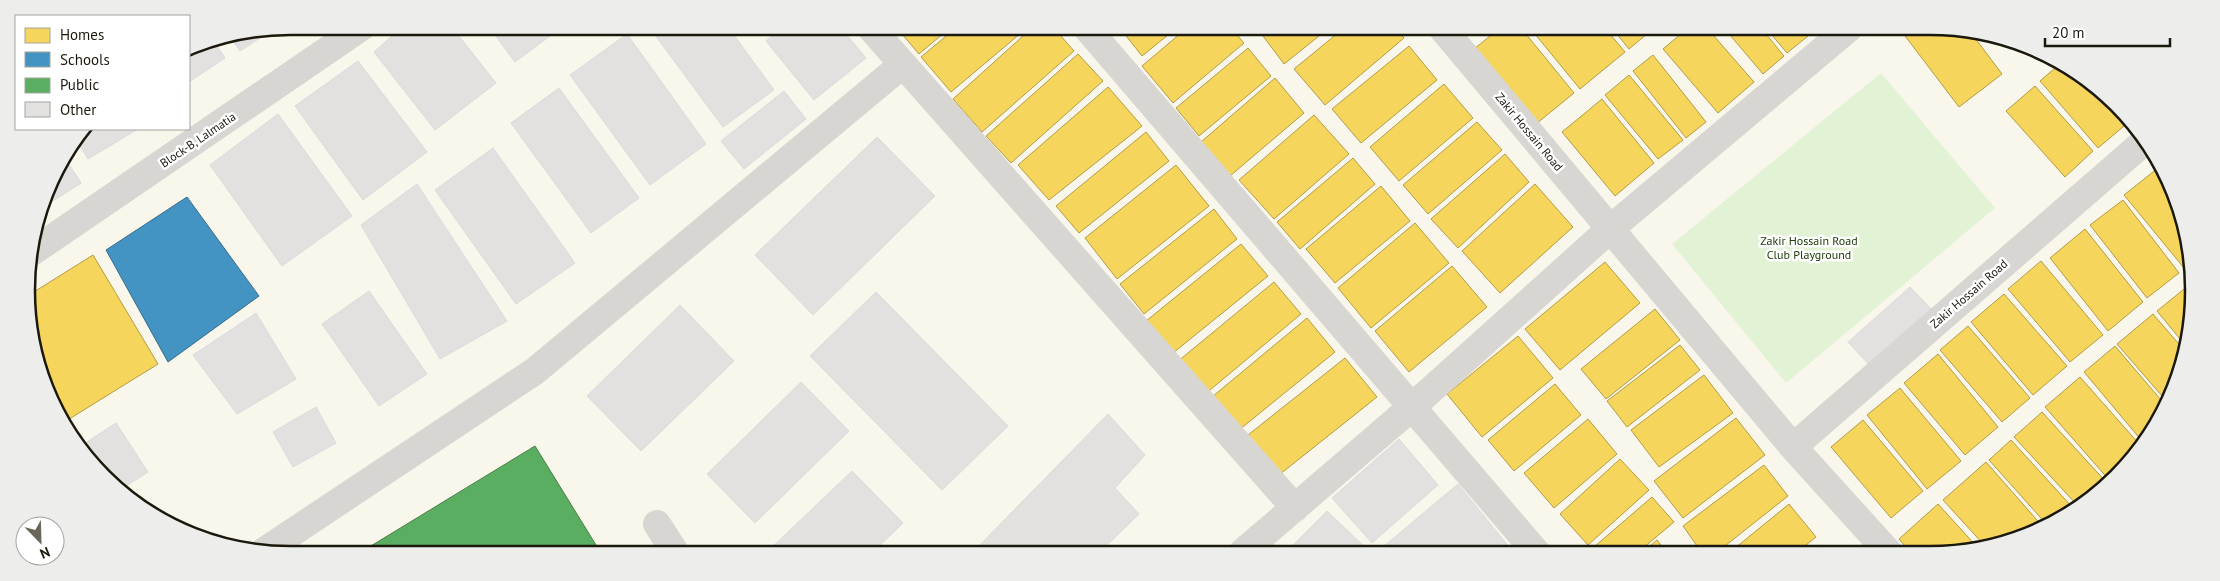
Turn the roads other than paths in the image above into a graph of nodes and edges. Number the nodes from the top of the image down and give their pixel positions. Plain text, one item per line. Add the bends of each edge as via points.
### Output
1 (341, 35) edge
2 (877, 35) edge
3 (1093, 35) edge
4 (1452, 35) edge
5 (1841, 35) edge
6 (902, 65) junction
7 (2140, 146) edge
8 (1610, 229) junction
9 (39, 247) edge
10 (1412, 407) junction
11 (1793, 447) junction
12 (1295, 508) junction
13 (657, 524) dead end
14 (274, 545) edge
15 (671, 546) edge
16 (1249, 546) edge
17 (1532, 546) edge
18 (1884, 546) edge

1 - 9 street, Block-B, Lalmatia
2 - 6 street
3 - 10 street
4 - 8 street, Zakir Hossain Road
5 - 8 street
6 - 12 street
6 - 14 street via 535,371
7 - 11 street, Zakir Hossain Road
8 - 10 street
8 - 11 street, Zakir Hossain Road
10 - 12 street
10 - 17 street
11 - 18 street, Zakir Hossain Road
12 - 16 street
13 - 15 street

